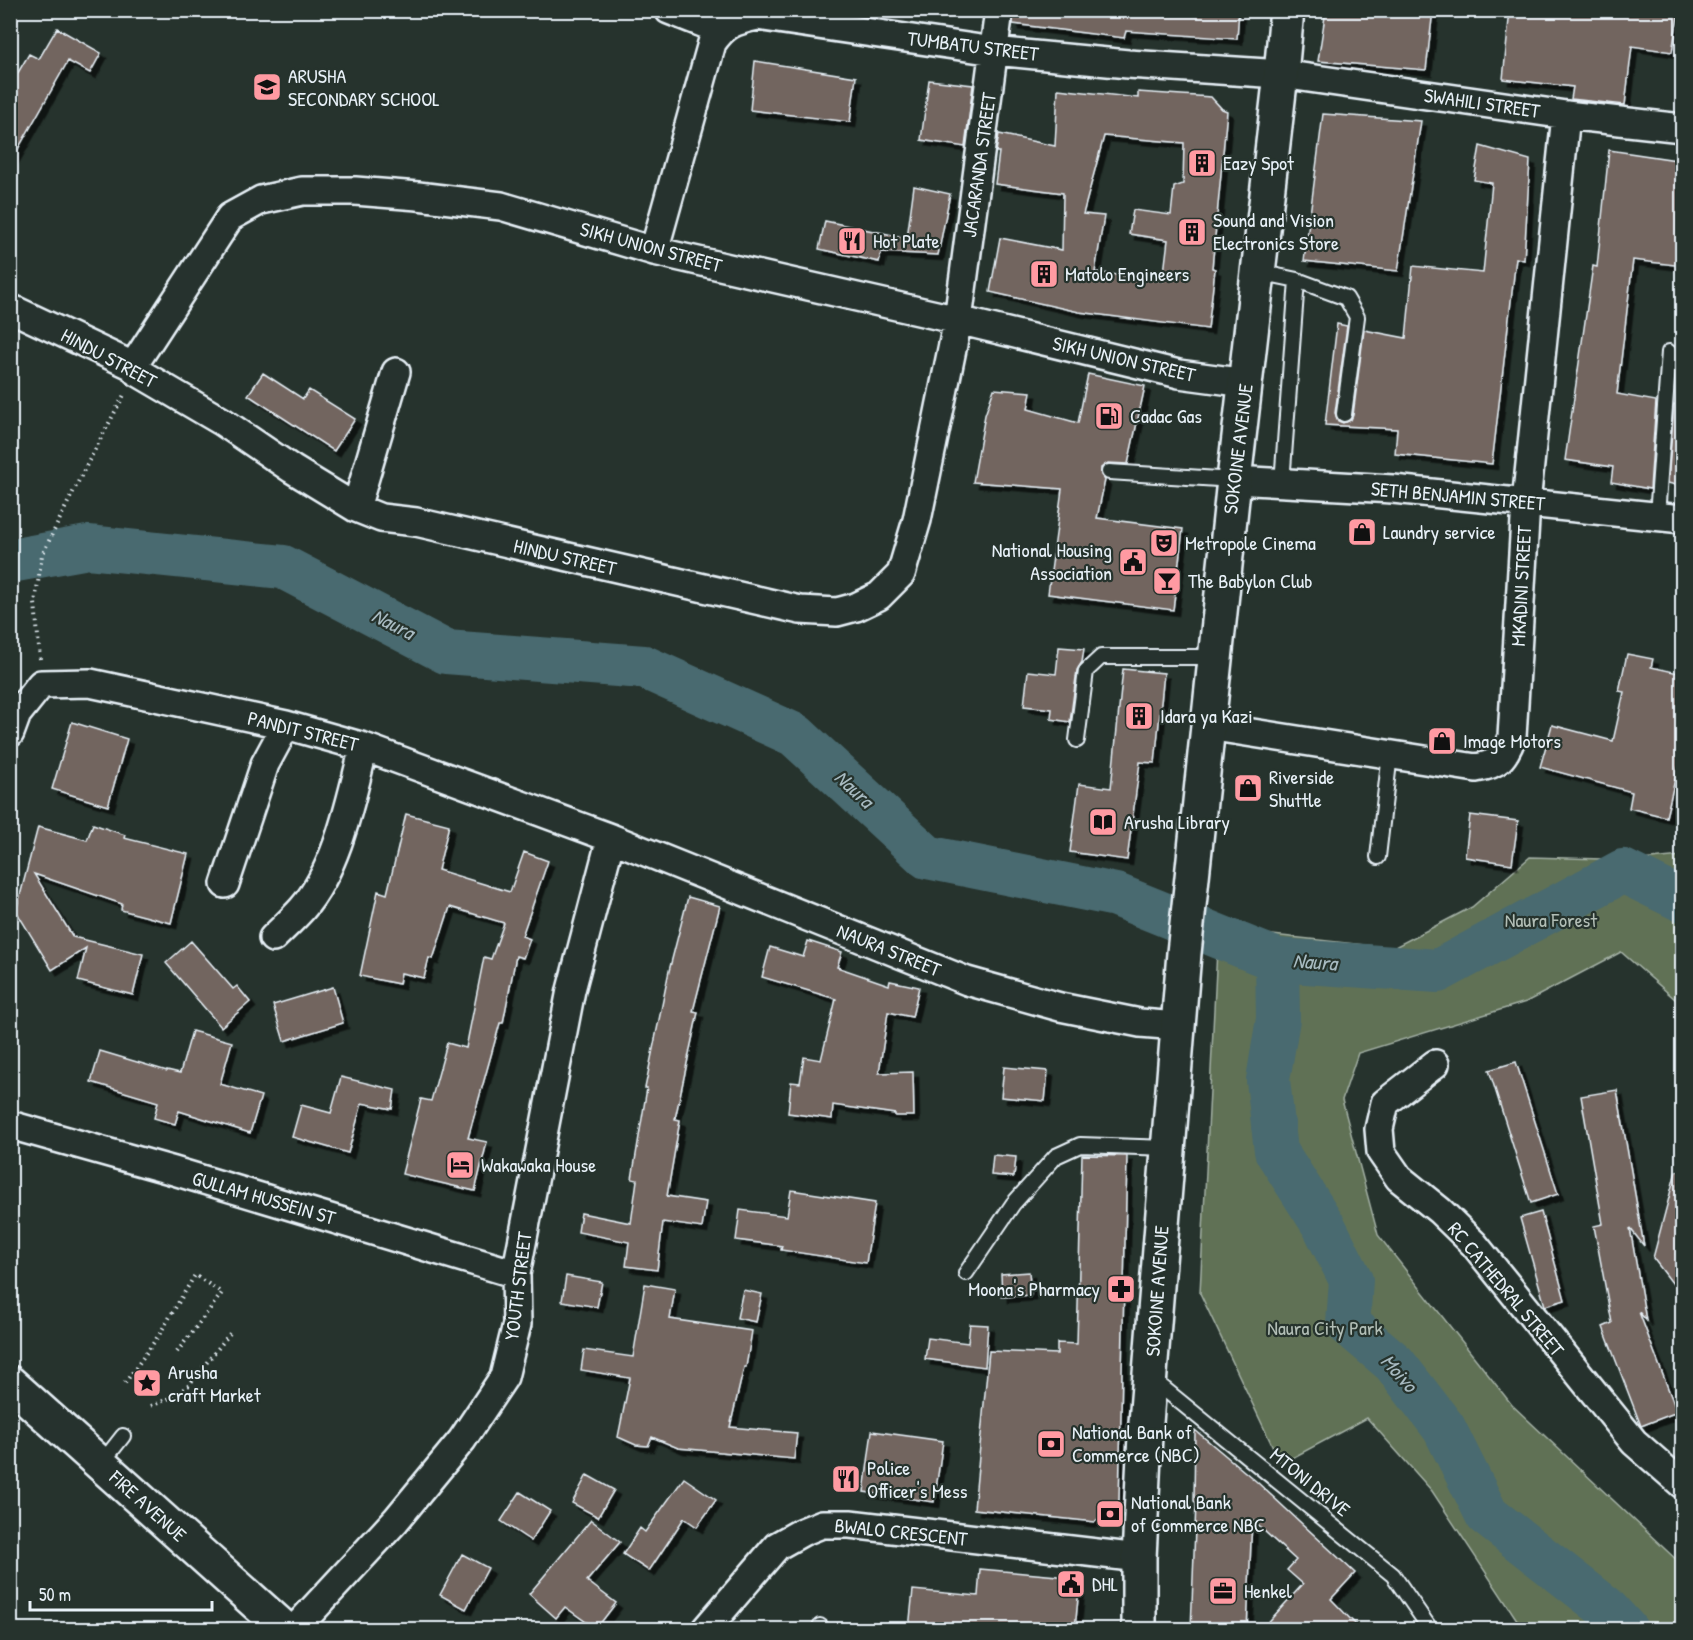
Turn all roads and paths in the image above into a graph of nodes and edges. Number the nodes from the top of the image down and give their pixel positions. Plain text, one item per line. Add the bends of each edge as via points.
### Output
1 (669, 10) edge
2 (999, 10) edge
3 (1287, 10) edge
4 (720, 30) junction
5 (994, 51) junction
6 (1281, 74) junction
7 (1566, 115) junction
8 (1683, 128) edge
9 (654, 251) junction
10 (1259, 272) junction
11 (1297, 280) junction
12 (10, 308) edge
13 (958, 320) junction
14 (1669, 352) dead end
15 (135, 369) junction
16 (396, 372) dead end
17 (1246, 383) junction
18 (1344, 414) dead end
19 (1109, 472) dead end
20 (1234, 480) junction
21 (1282, 483) junction
22 (1526, 502) junction
23 (356, 508) junction
24 (1670, 517) edge
25 (1215, 657) junction
26 (28, 690) edge
27 (286, 725) junction
28 (1208, 726) junction
29 (10, 733) edge
30 (1077, 740) dead end
31 (364, 747) junction
32 (1390, 754) junction
33 (611, 838) junction
34 (1378, 857) dead end
35 (225, 884) dead end
36 (273, 938) dead end
37 (1178, 1026) junction
38 (1435, 1064) dead end
39 (10, 1125) edge
40 (1168, 1148) junction
41 (966, 1272) dead end
42 (516, 1274) junction
43 (231, 1332) dead end
44 (177, 1352) dead end
45 (1150, 1377) junction
46 (10, 1383) edge
47 (125, 1383) dead end
48 (151, 1406) dead end
49 (123, 1436) dead end
50 (101, 1464) junction
51 (1683, 1484) edge
52 (1139, 1558) junction
53 (286, 1629) edge
54 (294, 1629) edge
55 (705, 1629) edge
56 (1139, 1629) edge
57 (1431, 1629) edge

1 - 4 street
2 - 5 street, JACARANDA STREET
3 - 6 main road, SOKOINE AVENUE
4 - 5 street, TUMBATU STREET via 757,16
4 - 9 street via 712,42
5 - 6 street, TUMBATU STREET
5 - 13 street, JACARANDA STREET
6 - 7 street, SWAHILI STREET
6 - 10 main road, SOKOINE AVENUE
7 - 8 street, SWAHILI STREET
7 - 22 street, MKADINI STREET
9 - 13 street, SIKH UNION STREET
9 - 15 street, SIKH UNION STREET via 501,206 355,191 302,191 261,200 230,217
10 - 11 lane
10 - 17 main road, SOKOINE AVENUE
11 - 18 lane via 1346,298 1357,317
11 - 21 lane
12 - 15 street, HINDU STREET
13 - 17 street, SIKH UNION STREET via 1179,374
13 - 23 street, HINDU STREET via 917,520 901,574 879,596 856,607 837,612 800,610 416,522 381,518
14 - 24 lane
15 - 23 street, HINDU STREET
15 - 26 path via 42,555
16 - 23 street
17 - 20 main road, SOKOINE AVENUE
19 - 20 lane
20 - 21 street, SETH BENJAMIN STREET
20 - 25 main road, SOKOINE AVENUE
21 - 22 street, SETH BENJAMIN STREET
22 - 24 street, SETH BENJAMIN STREET
22 - 32 street, MKADINI STREET via 1512,737 1508,749 1500,760 1476,768
25 - 28 main road, SOKOINE AVENUE
25 - 30 lane via 1101,657 1086,671
26 - 27 street, PANDIT STREET via 90,682
26 - 29 street
27 - 31 street, PANDIT STREET
27 - 35 street via 265,764
28 - 32 street, MKADINI STREET
28 - 37 main road, SOKOINE AVENUE
31 - 33 street, PANDIT STREET
31 - 36 street via 340,841 304,907
32 - 34 lane
33 - 37 street, NAURA STREET via 967,981 1060,1007 1140,1023
33 - 42 street, YOUTH STREET via 572,990
37 - 40 main road, SOKOINE AVENUE
38 - 51 street, RC CATHEDRAL STREET via 1385,1103 1379,1129 1381,1152 1399,1178 1474,1244 1634,1442
39 - 42 street, GULLAM HUSSEIN ST
40 - 41 lane via 1080,1145 1056,1156 1013,1204
40 - 45 main road, SOKOINE AVENUE
42 - 54 street, YOUTH STREET via 517,1324 504,1377 462,1440 396,1520
43 - 48 path via 188,1386
44 - 47 path via 222,1293 195,1275
45 - 52 main road, SOKOINE AVENUE
45 - 57 lane, MTONI DRIVE via 1393,1575
46 - 50 main road, FIRE AVENUE
49 - 50 lane
50 - 53 main road, FIRE AVENUE
52 - 55 street, BWALO CRESCENT via 822,1524 777,1546
52 - 56 main road, SOKOINE AVENUE

